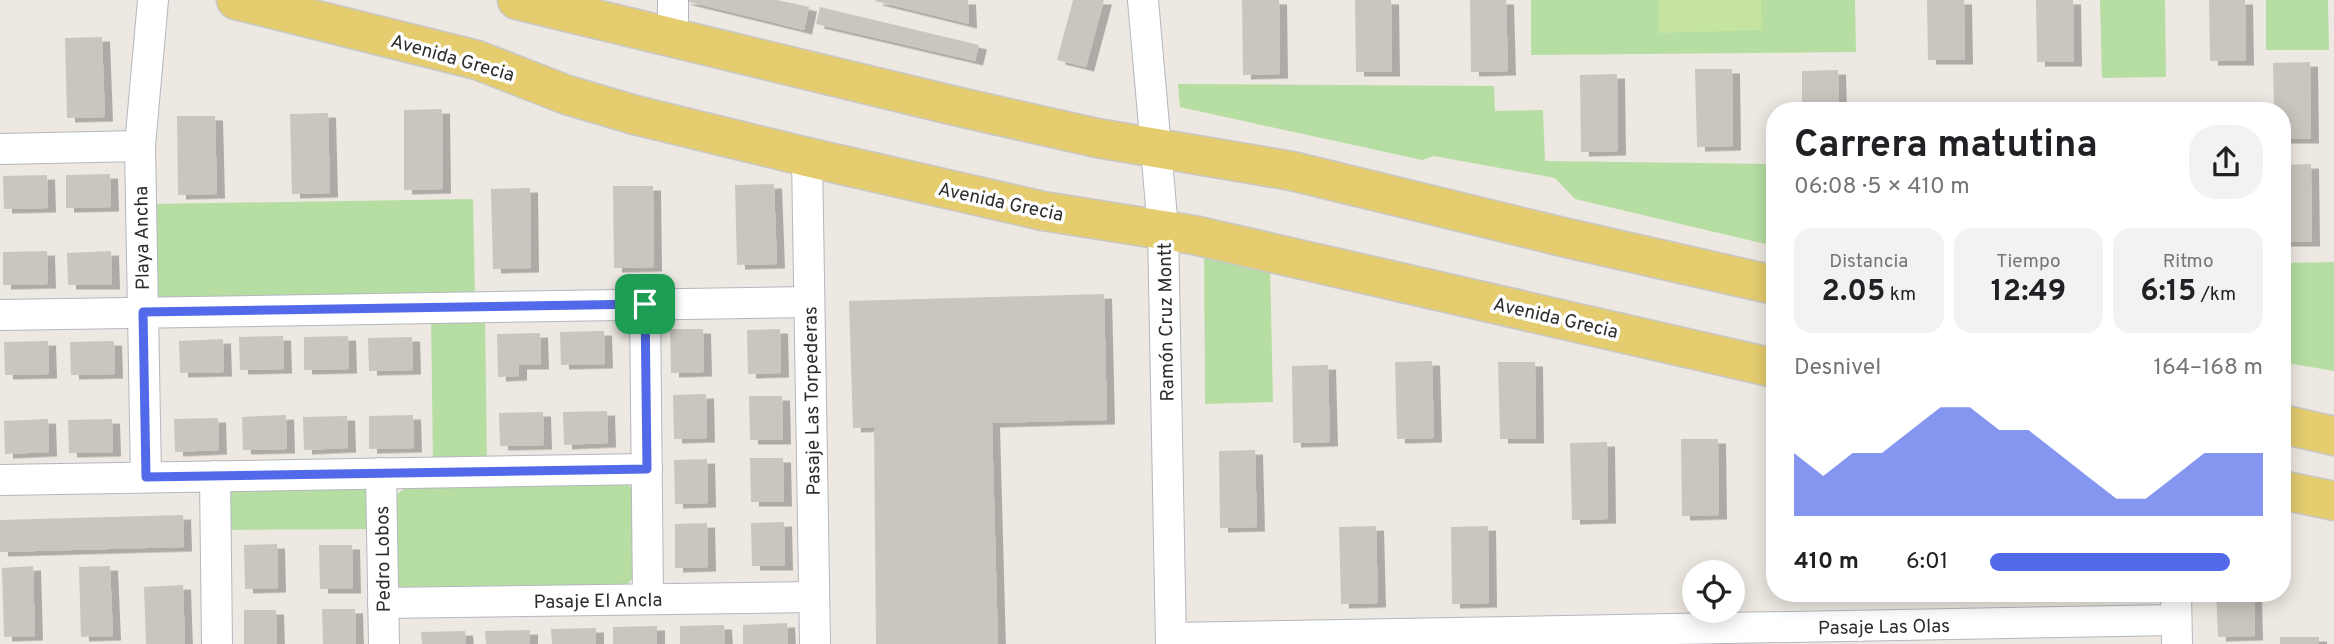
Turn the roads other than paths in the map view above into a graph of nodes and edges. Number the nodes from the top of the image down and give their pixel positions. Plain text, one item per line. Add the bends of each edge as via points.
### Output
1 (153, 0) edge
2 (236, 0) edge
3 (517, 0) edge
4 (673, 0) edge
5 (1143, 0) edge
6 (673, 39) junction
7 (139, 146) junction
8 (1157, 148) junction
9 (0, 149) edge
10 (807, 157) junction
11 (1163, 229) junction
12 (1766, 283) edge
13 (809, 302) junction
14 (645, 304) junction
15 (143, 312) junction
16 (0, 315) edge
17 (1766, 366) edge
18 (2291, 426) edge
19 (2334, 436) edge
20 (647, 469) junction
21 (381, 473) junction
22 (215, 476) junction
23 (146, 477) junction
24 (0, 480) edge
25 (2291, 492) edge
26 (2334, 500) edge
27 (814, 597) junction
28 (648, 599) junction
29 (383, 603) junction
30 (2176, 619) edge
31 (1688, 637) edge
32 (1171, 641) edge
33 (217, 644) edge
34 (384, 644) edge
35 (814, 644) edge

1 - 7 street, Playa Ancha
2 - 10 main road, Avenida Grecia via 477,60 635,115
3 - 6 main road
4 - 6 street
5 - 8 street, Ramón Cruz Montt
6 - 8 main road
7 - 9 street
7 - 15 street, Playa Ancha
8 - 11 street, Ramón Cruz Montt
8 - 12 main road via 1303,173
10 - 11 main road, Avenida Grecia via 1043,211
10 - 13 street, Pasaje Las Torpederas
11 - 17 main road, Avenida Grecia
11 - 32 street, Ramón Cruz Montt
13 - 14 street
13 - 27 street, Pasaje Las Torpederas
14 - 15 street
14 - 20 street
15 - 16 street
15 - 23 street, Playa Ancha
18 - 19 main road
20 - 21 street
20 - 28 street
21 - 22 street
21 - 29 street, Pedro Lobos
22 - 23 street
22 - 33 street
23 - 24 street
25 - 26 main road
27 - 28 street, Pasaje El Ancla
27 - 35 street, Pasaje Las Torpederas
28 - 29 street, Pasaje El Ancla
29 - 34 street, Pedro Lobos
30 - 31 street, Pasaje Las Olas
31 - 32 street, Pasaje Las Olas

